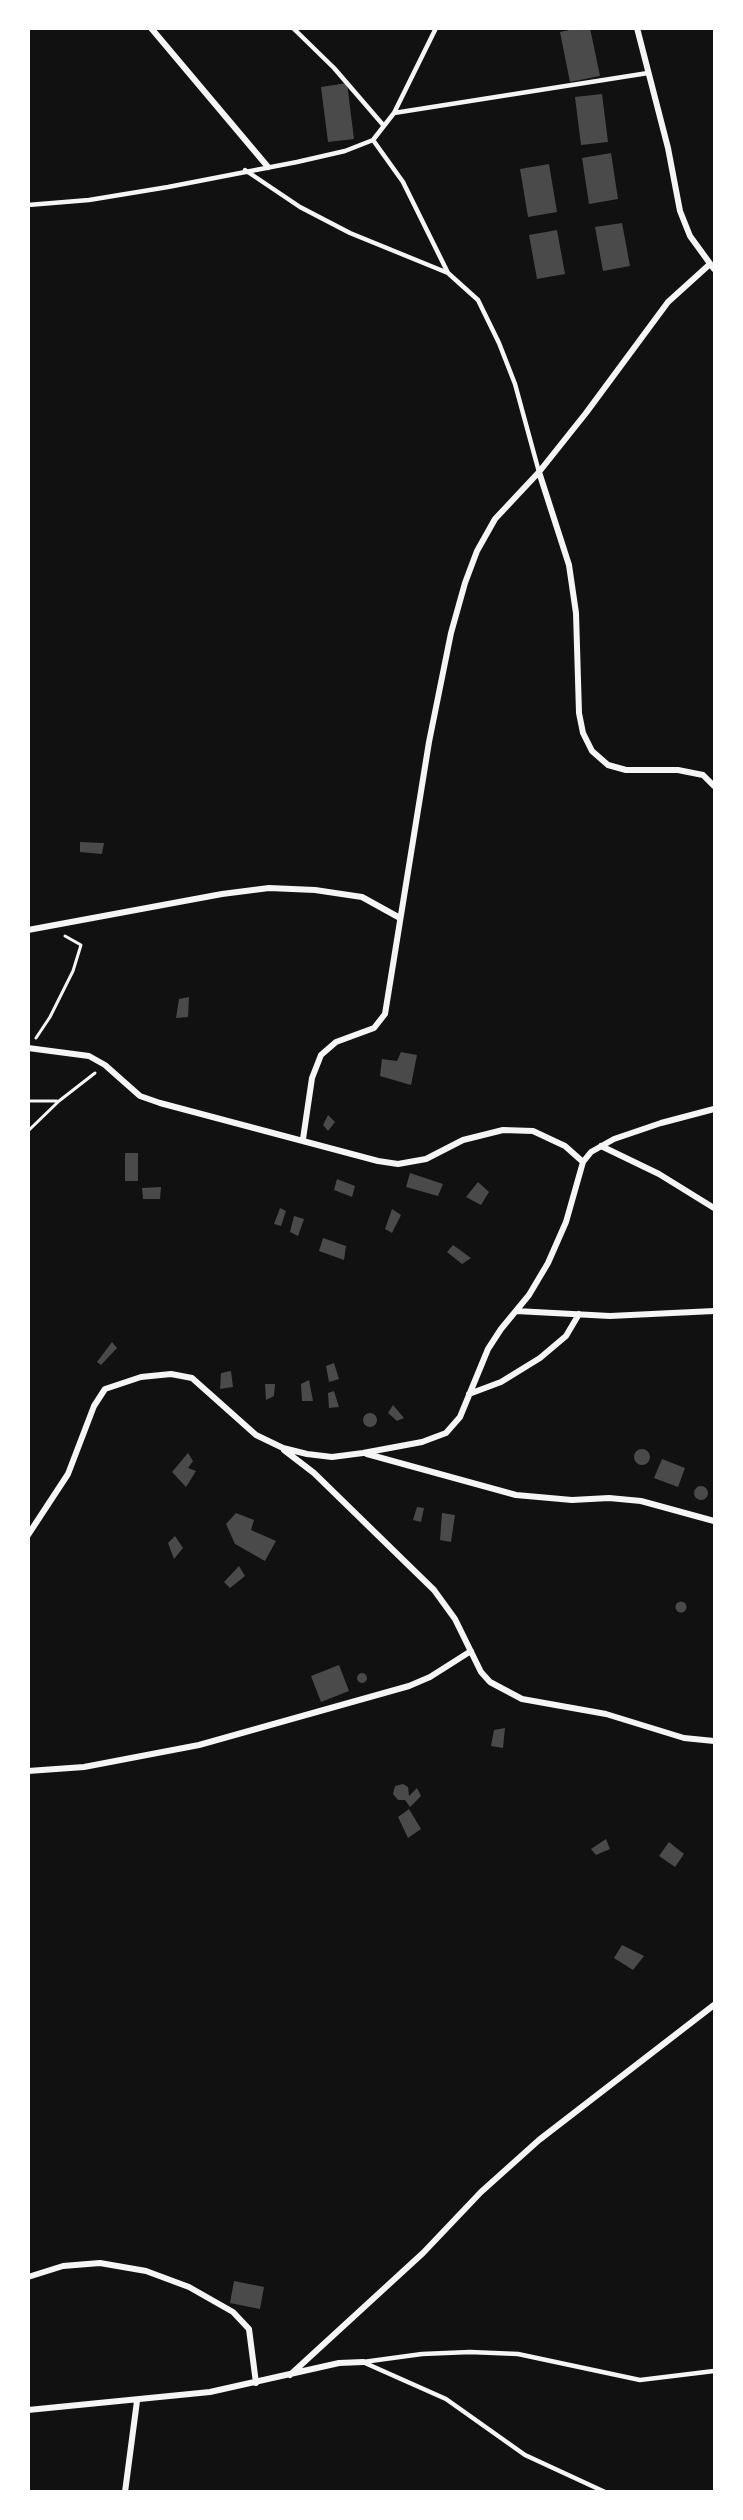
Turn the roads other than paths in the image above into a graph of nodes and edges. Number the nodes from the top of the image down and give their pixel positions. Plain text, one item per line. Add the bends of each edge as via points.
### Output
1 (152, 28) edge
2 (293, 28) edge
3 (436, 28) edge
4 (637, 28) edge
5 (648, 73) junction
6 (394, 113) junction
7 (384, 126) junction
8 (373, 140) junction
9 (268, 167) junction
10 (245, 170) junction
11 (28, 205) edge
12 (712, 266) edge
13 (448, 273) junction
14 (539, 472) junction
15 (714, 786) edge
16 (400, 918) junction
17 (28, 930) edge
18 (31, 1045) edge
19 (714, 1109) edge
20 (303, 1139) junction
21 (601, 1146) junction
22 (583, 1161) junction
23 (714, 1208) edge
24 (516, 1311) junction
25 (714, 1311) edge
26 (579, 1314) junction
27 (470, 1394) junction
28 (283, 1448) junction
29 (363, 1453) junction
30 (714, 1521) edge
31 (28, 1535) edge
32 (471, 1651) junction
33 (714, 1741) edge
34 (28, 1772) edge
35 (714, 2005) edge
36 (28, 2277) edge
37 (363, 2362) junction
38 (714, 2371) edge
39 (290, 2375) junction
40 (256, 2383) junction
41 (136, 2401) junction
42 (28, 2410) edge
43 (125, 2492) edge
44 (605, 2492) edge

1 - 9 street
2 - 7 lane
3 - 6 lane
4 - 5 street
5 - 6 lane
5 - 12 street via 680,211 690,236
6 - 7 lane
7 - 8 lane
8 - 9 lane via 345,151
8 - 13 lane via 402,182
9 - 10 lane
10 - 11 lane via 100,199
10 - 13 lane via 300,207
12 - 14 street via 668,302
13 - 14 lane via 478,300 499,343
14 - 15 street via 570,565 576,613 579,713 592,751 608,765 626,770 695,773
14 - 16 street via 495,519 465,583 429,742
16 - 17 street via 362,897 269,888
16 - 20 street via 385,1014 374,1028 336,1042 321,1055 312,1078
18 - 20 street via 89,1056 140,1096
19 - 21 street via 661,1123
20 - 22 street via 398,1164 426,1159 487,1133 533,1131 565,1146
21 - 22 street
21 - 23 street via 659,1174
22 - 24 street via 566,1222 548,1263
24 - 26 street
24 - 27 street via 488,1349
25 - 26 street
26 - 27 street via 566,1336 540,1358 501,1382
27 - 29 street via 460,1417 446,1433 422,1442
28 - 29 street via 319,1456
28 - 31 street via 246,1428 192,1378 171,1374 119,1382 105,1389 94,1406 68,1474
28 - 32 street via 314,1473 434,1590
29 - 30 street via 516,1495 640,1501
32 - 33 street via 486,1679 522,1699 606,1714 684,1738
32 - 34 street via 415,1684 221,1739 84,1767
35 - 39 street via 539,2140
36 - 40 street via 63,2266 100,2263 146,2271 189,2287 233,2313 249,2330
37 - 38 lane via 470,2352 518,2354 640,2379
37 - 39 street via 339,2363
37 - 44 lane via 446,2399 525,2455
39 - 40 street
40 - 41 street
41 - 42 street
41 - 43 street

